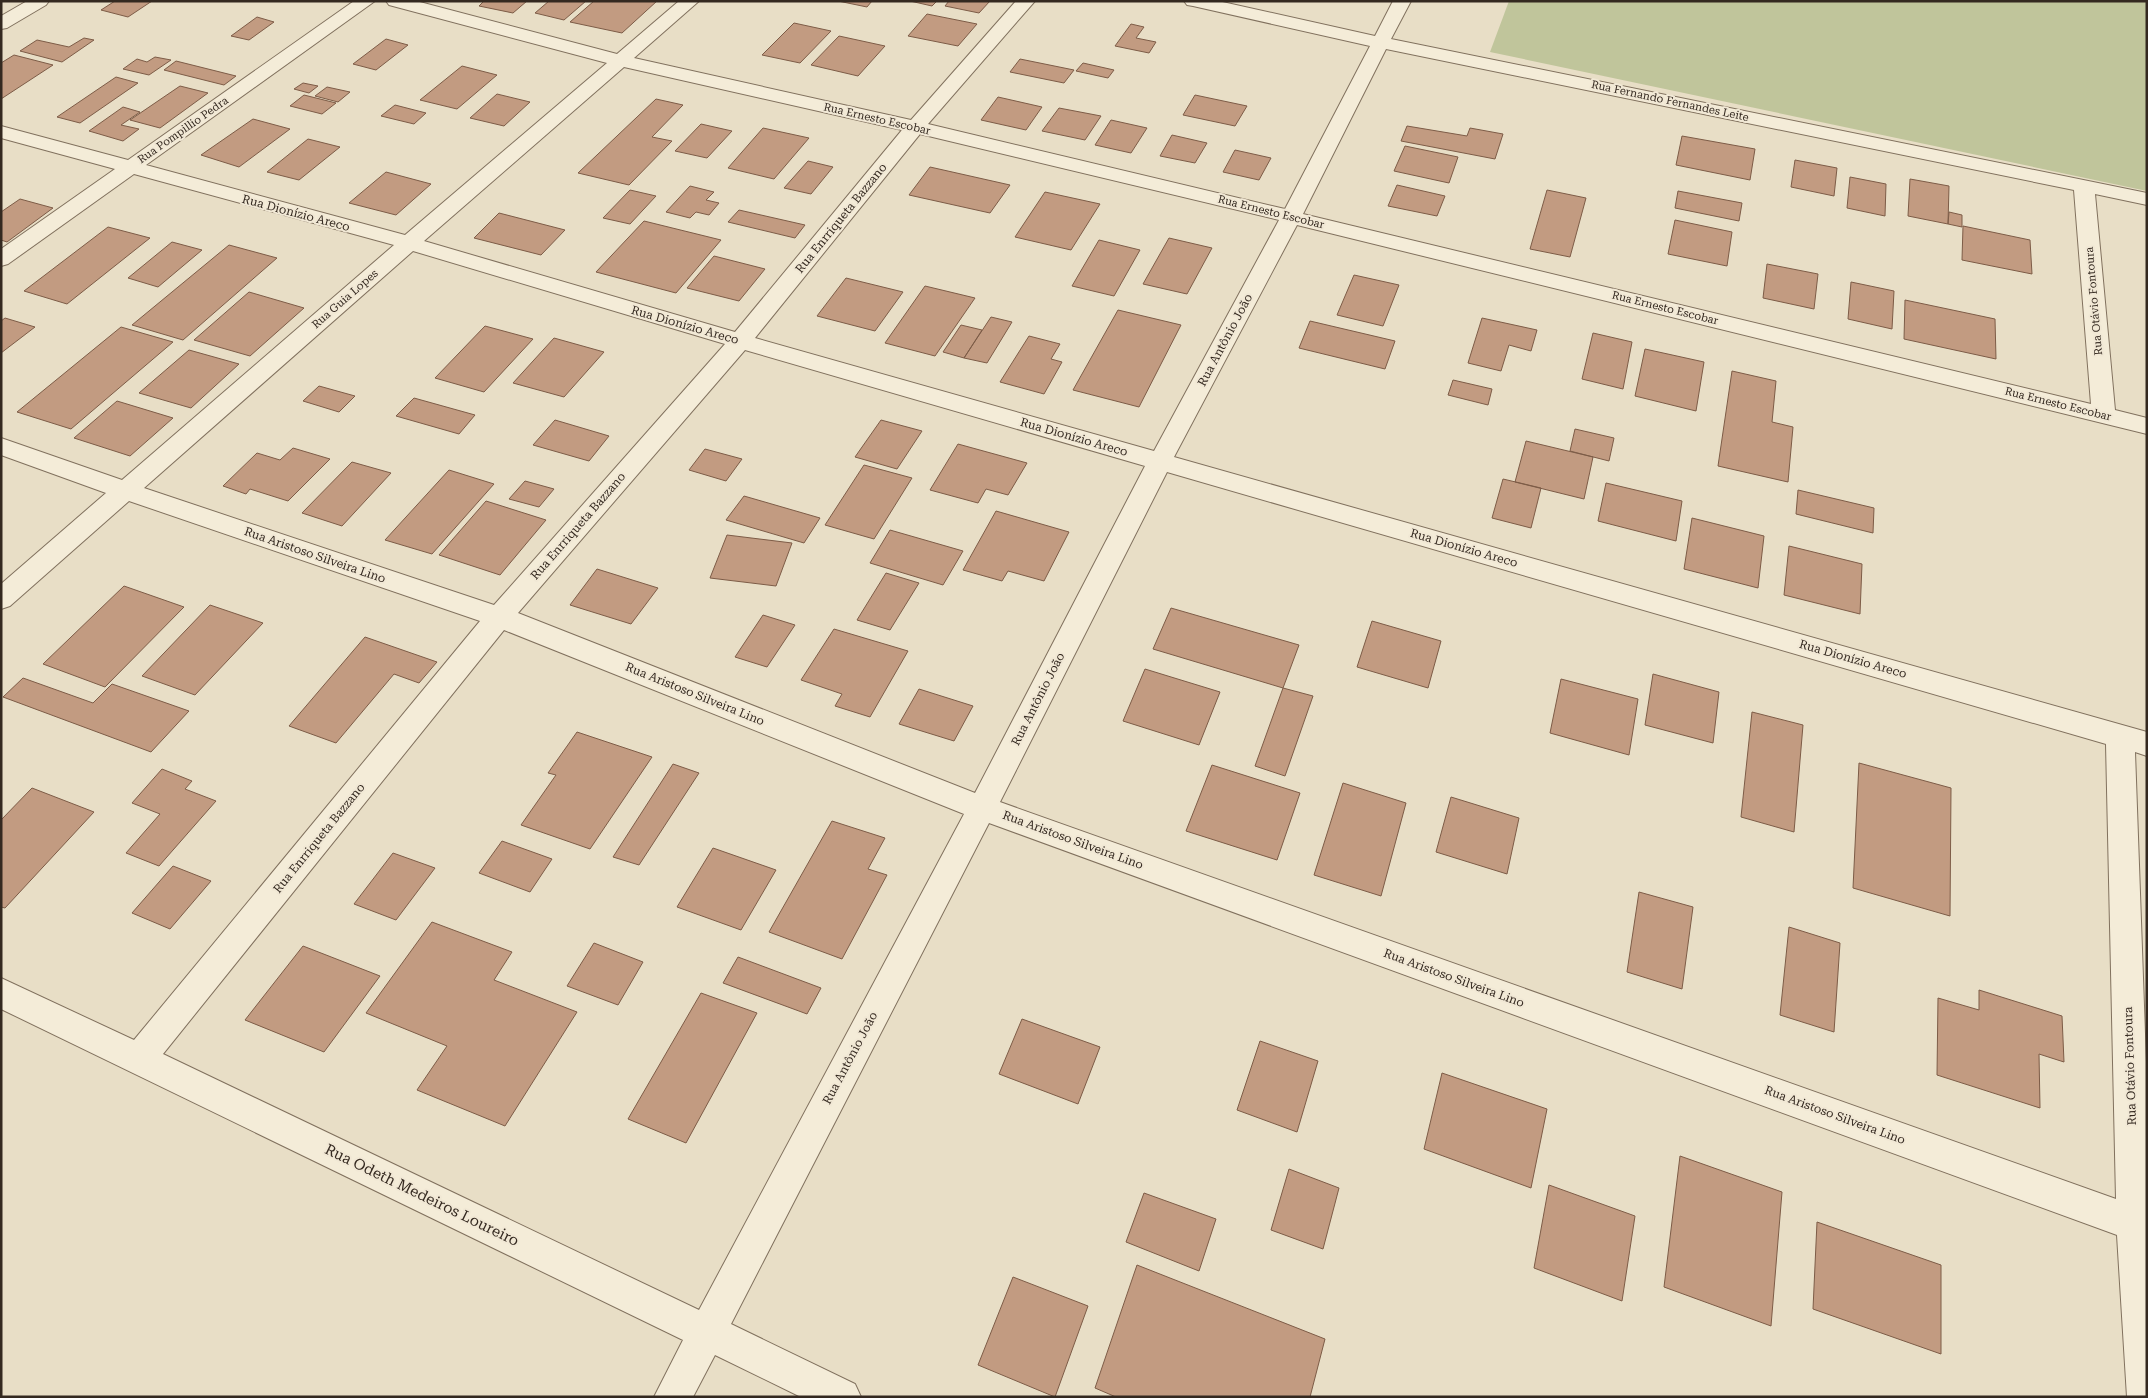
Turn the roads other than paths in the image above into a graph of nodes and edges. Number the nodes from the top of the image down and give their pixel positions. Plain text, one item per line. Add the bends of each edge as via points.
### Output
1 (40, 1) edge
2 (366, 1) edge
3 (395, 1) edge
4 (690, 1) edge
5 (1026, 1) edge
6 (1193, 1) edge
7 (1402, 1) edge
8 (1, 24) edge
9 (1382, 42) junction
10 (622, 61) junction
11 (915, 127) junction
12 (1, 132) edge
13 (130, 168) junction
14 (2084, 186) junction
15 (2147, 199) edge
16 (1291, 217) junction
17 (409, 243) junction
18 (1, 259) edge
19 (740, 341) junction
20 (2104, 415) junction
21 (2147, 426) edge
22 (1, 446) edge
23 (1160, 461) junction
24 (124, 490) junction
25 (1, 599) edge
26 (499, 617) junction
27 (2134, 740) edge
28 (982, 808) junction
29 (1, 993) edge
30 (139, 1059) junction
31 (2140, 1225) edge
32 (706, 1331) junction
33 (673, 1397) edge
34 (842, 1397) edge
35 (2146, 1397) edge

1 - 8 street
2 - 13 street, Rua Pompillio Pedra
3 - 10 street, Rua Ernesto Escobar
4 - 10 street, Rua Guia Lopes
5 - 11 street, Rua Enrriqueta Bazzano
6 - 9 street, Rua Fernando Fernandes Leite
7 - 9 street, Rua Antônio João
9 - 14 street, Rua Fernando Fernandes Leite
9 - 16 street, Rua Antônio João
10 - 11 street, Rua Ernesto Escobar
10 - 17 street, Rua Guia Lopes
11 - 16 street, Rua Ernesto Escobar
11 - 19 street, Rua Enrriqueta Bazzano
12 - 13 street, Rua Dionízio Areco
13 - 17 street, Rua Dionízio Areco
13 - 18 street, Rua Pompillio Pedra
14 - 15 street, Rua Fernando Fernandes Leite
14 - 20 street, Rua Otávio Fontoura
16 - 20 street, Rua Ernesto Escobar
16 - 23 street, Rua Antônio João
17 - 19 street, Rua Dionízio Areco
17 - 24 street, Rua Guia Lopes
19 - 23 street, Rua Dionízio Areco
19 - 26 street, Rua Enrriqueta Bazzano
20 - 21 street, Rua Ernesto Escobar
22 - 24 street, Rua Aristoso Silveira Lino
23 - 27 street, Rua Dionízio Areco
23 - 28 street, Rua Antônio João
24 - 25 street, Rua Guia Lopes
24 - 26 street, Rua Aristoso Silveira Lino
26 - 28 street, Rua Aristoso Silveira Lino
26 - 30 street, Rua Enrriqueta Bazzano
27 - 31 street, Rua Otávio Fontoura
28 - 31 street, Rua Aristoso Silveira Lino
28 - 32 street, Rua Antônio João
29 - 30 street, Rua Odeth Medeiros Loureiro
30 - 32 street, Rua Odeth Medeiros Loureiro
31 - 35 street, Rua Otávio Fontoura
32 - 33 street, Rua Antônio João
32 - 34 street, Rua Odeth Medeiros Loureiro

